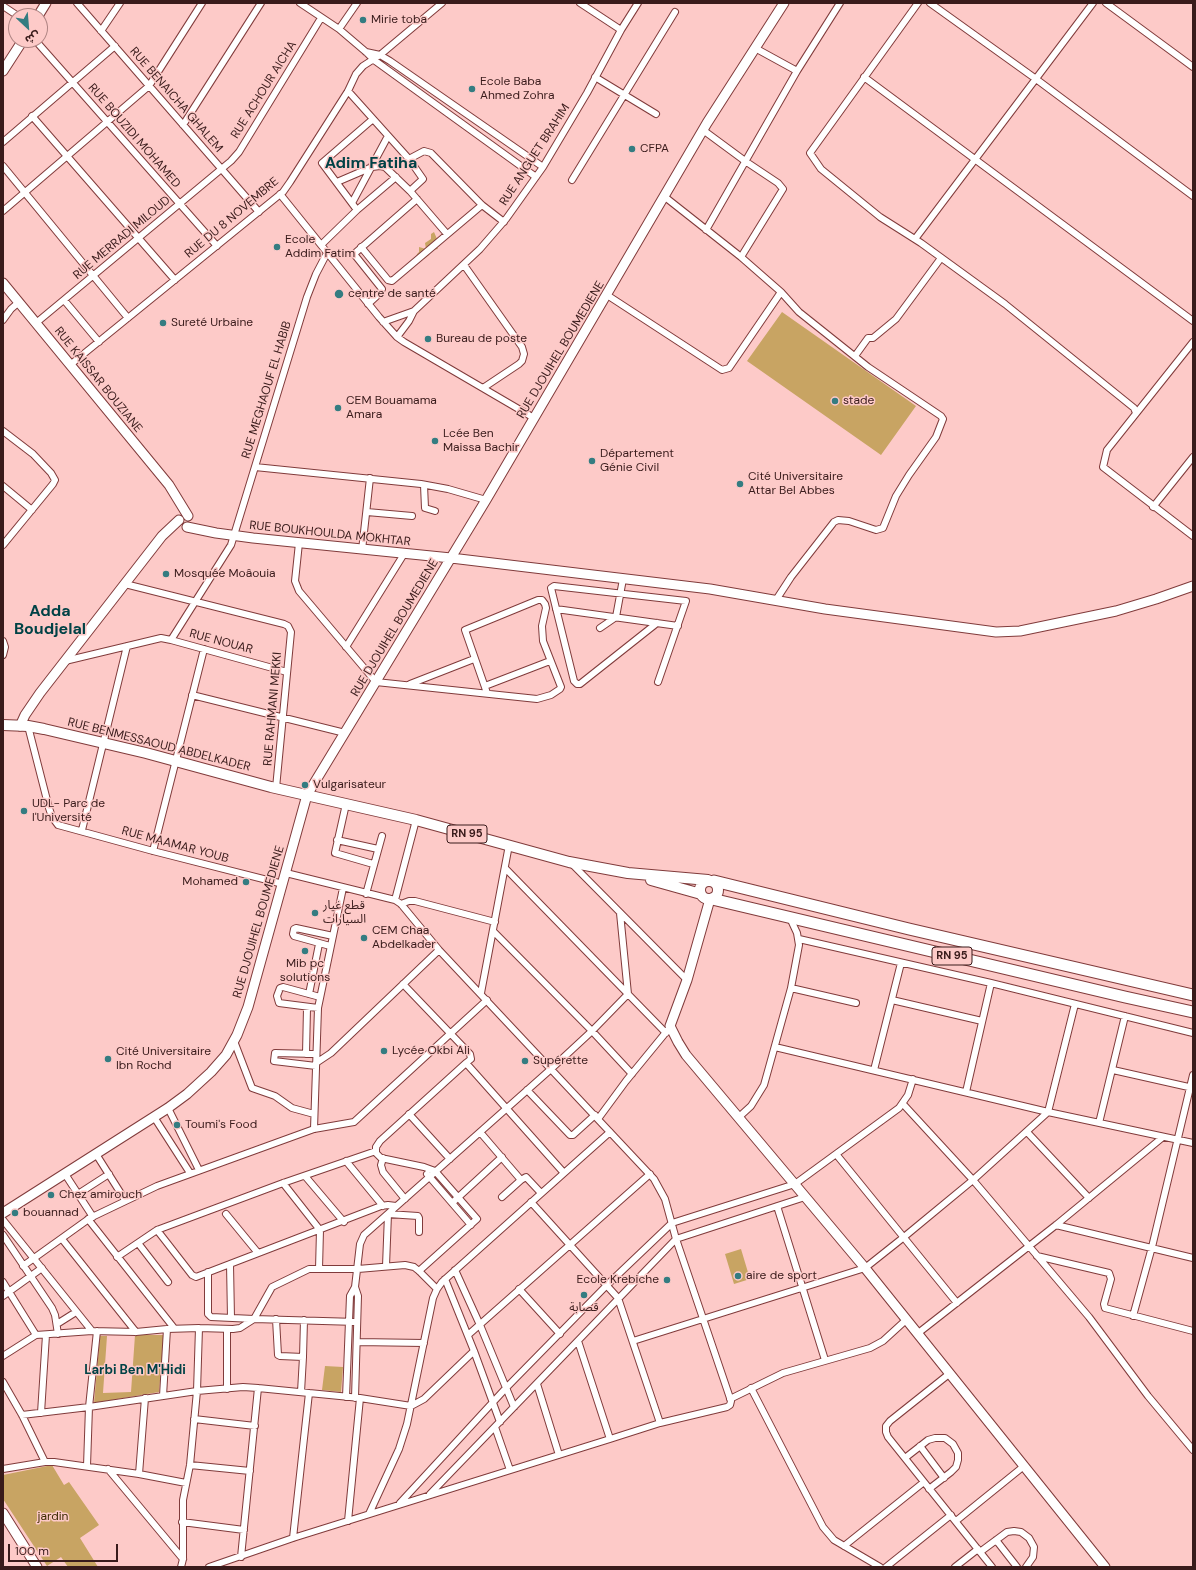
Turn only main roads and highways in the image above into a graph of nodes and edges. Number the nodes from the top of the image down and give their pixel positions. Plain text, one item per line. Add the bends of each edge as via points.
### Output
1 (784, 3) edge
2 (17, 48) edge
3 (3, 71) edge
4 (3, 283) edge
5 (185, 521) junction
6 (451, 558) junction
7 (1193, 586) edge
8 (3, 725) edge
9 (24, 726) junction
10 (307, 795) junction
11 (628, 873) junction
12 (711, 881) junction
13 (707, 897) junction
14 (1193, 995) edge
15 (1193, 1012) edge
16 (3, 1213) edge
17 (3, 1513) edge
18 (37, 1567) edge
19 (1105, 1567) edge

1 - 6 main road, RUE DJOUIHEL BOUMEDIENE via 704,130
2 - 3 main road
4 - 5 main road, RUE KAISSAR BOUZIANE via 174,492
5 - 6 main road, RUE BOUKHOULDA MOKHTAR via 208,532 234,536
5 - 9 main road via 162,536 40,693 25,714
6 - 7 main road, RUE BOUKHOULDA MOKHTAR via 710,589 825,610 991,632 1011,632 1116,611
6 - 10 main road, RUE DJOUIHEL BOUMEDIENE
8 - 9 main road, RUE BENMESSAOUD ABDELKADER
9 - 10 main road, RUE BENMESSAOUD ABDELKADER via 103,743
10 - 11 main road, RN 95 via 416,820 570,862
10 - 16 main road, RUE DJOUIHEL BOUMEDIENE via 248,1008 226,1055 187,1094 168,1108
11 - 12 main road, RN 95
11 - 13 main road, RN 95
12 - 13 main road via 701,886
12 - 13 main road via 719,889 717,895
12 - 14 highway, RN 95
13 - 15 highway, RN 95
13 - 19 main road via 704,925 668,1030 686,1055 865,1268
17 - 18 main road

